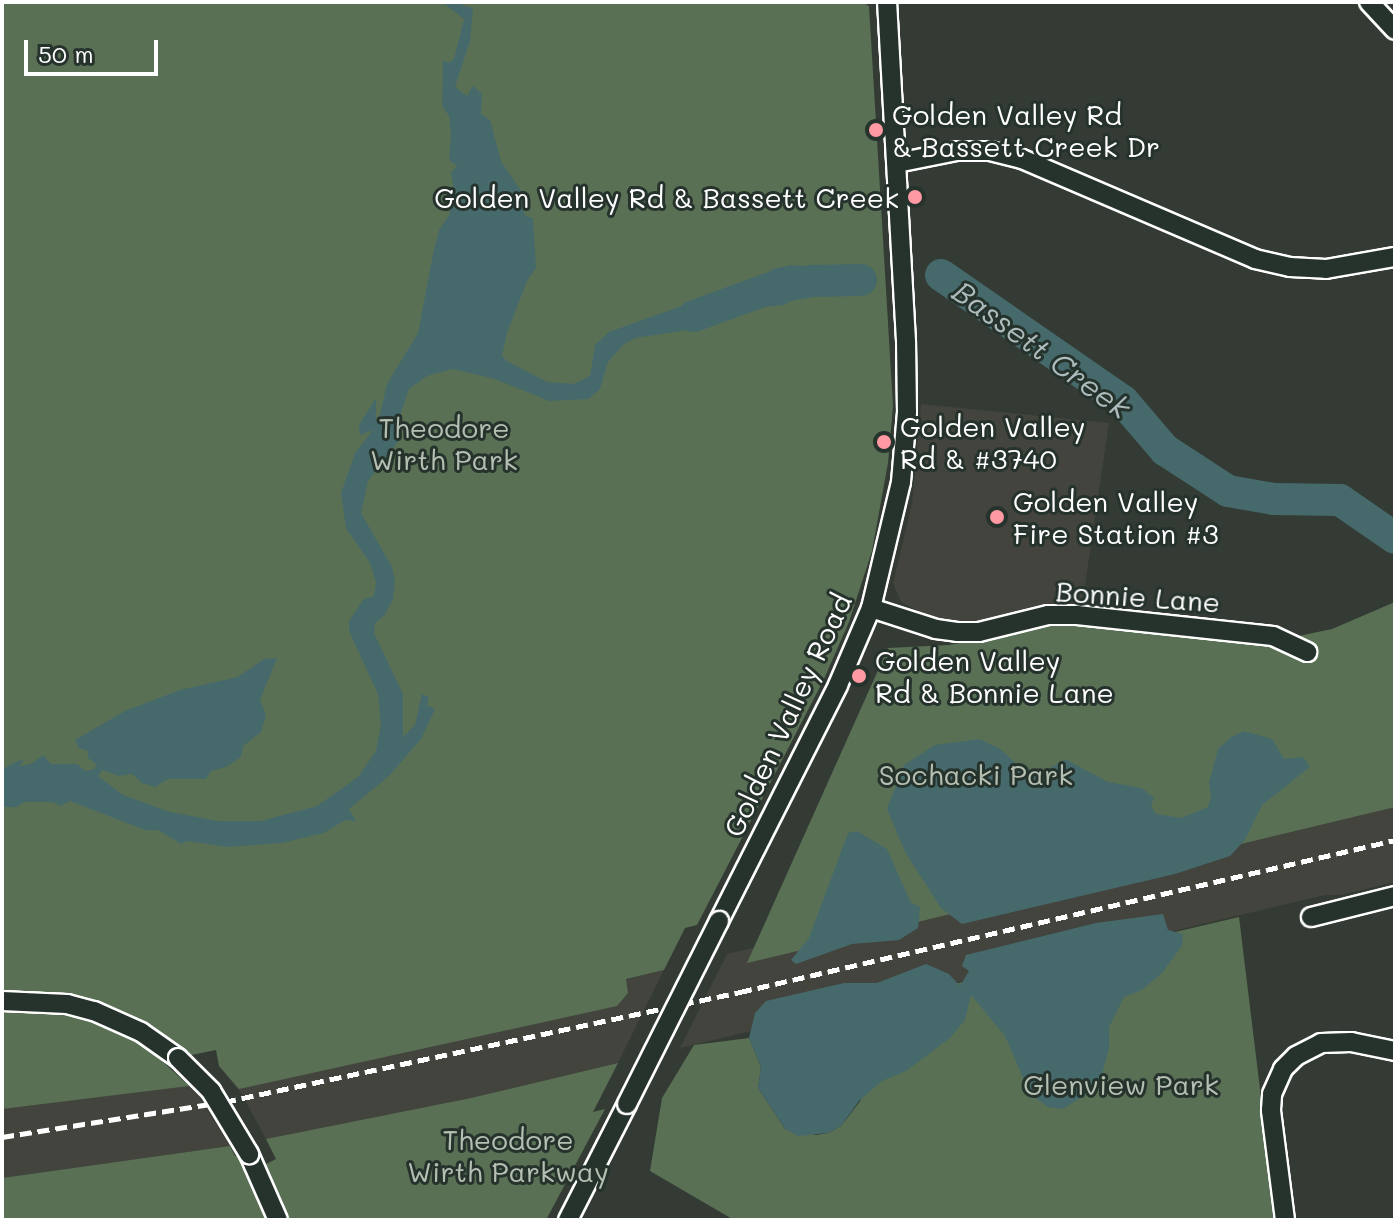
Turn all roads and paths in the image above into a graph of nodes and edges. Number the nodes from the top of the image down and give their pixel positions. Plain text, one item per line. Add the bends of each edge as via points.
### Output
1 (887, 2) edge
2 (1369, 2) edge
3 (1395, 30) edge
4 (897, 163) junction
5 (1395, 257) edge
6 (871, 608) junction
7 (1307, 652) dead end
8 (1395, 896) edge
9 (1311, 917) dead end
10 (2, 1001) edge
11 (1395, 1051) edge
12 (278, 1220) edge
13 (568, 1220) edge
14 (1285, 1220) edge

1 - 4 street, Golden Valley Road
2 - 3 street
4 - 5 street via 957,151 990,151 1022,159 1255,259 1326,269
4 - 6 street, Golden Valley Road via 907,412 901,482
6 - 7 street, Bonnie Lane via 957,632 979,632 1048,615 1090,616 1273,636
6 - 13 street, Golden Valley Road, bridge via 838,685
8 - 9 street
10 - 12 street, bridge via 67,1004 94,1011 141,1032 178,1058 211,1091 249,1154
11 - 14 street via 1351,1042 1321,1043 1283,1069 1271,1110

